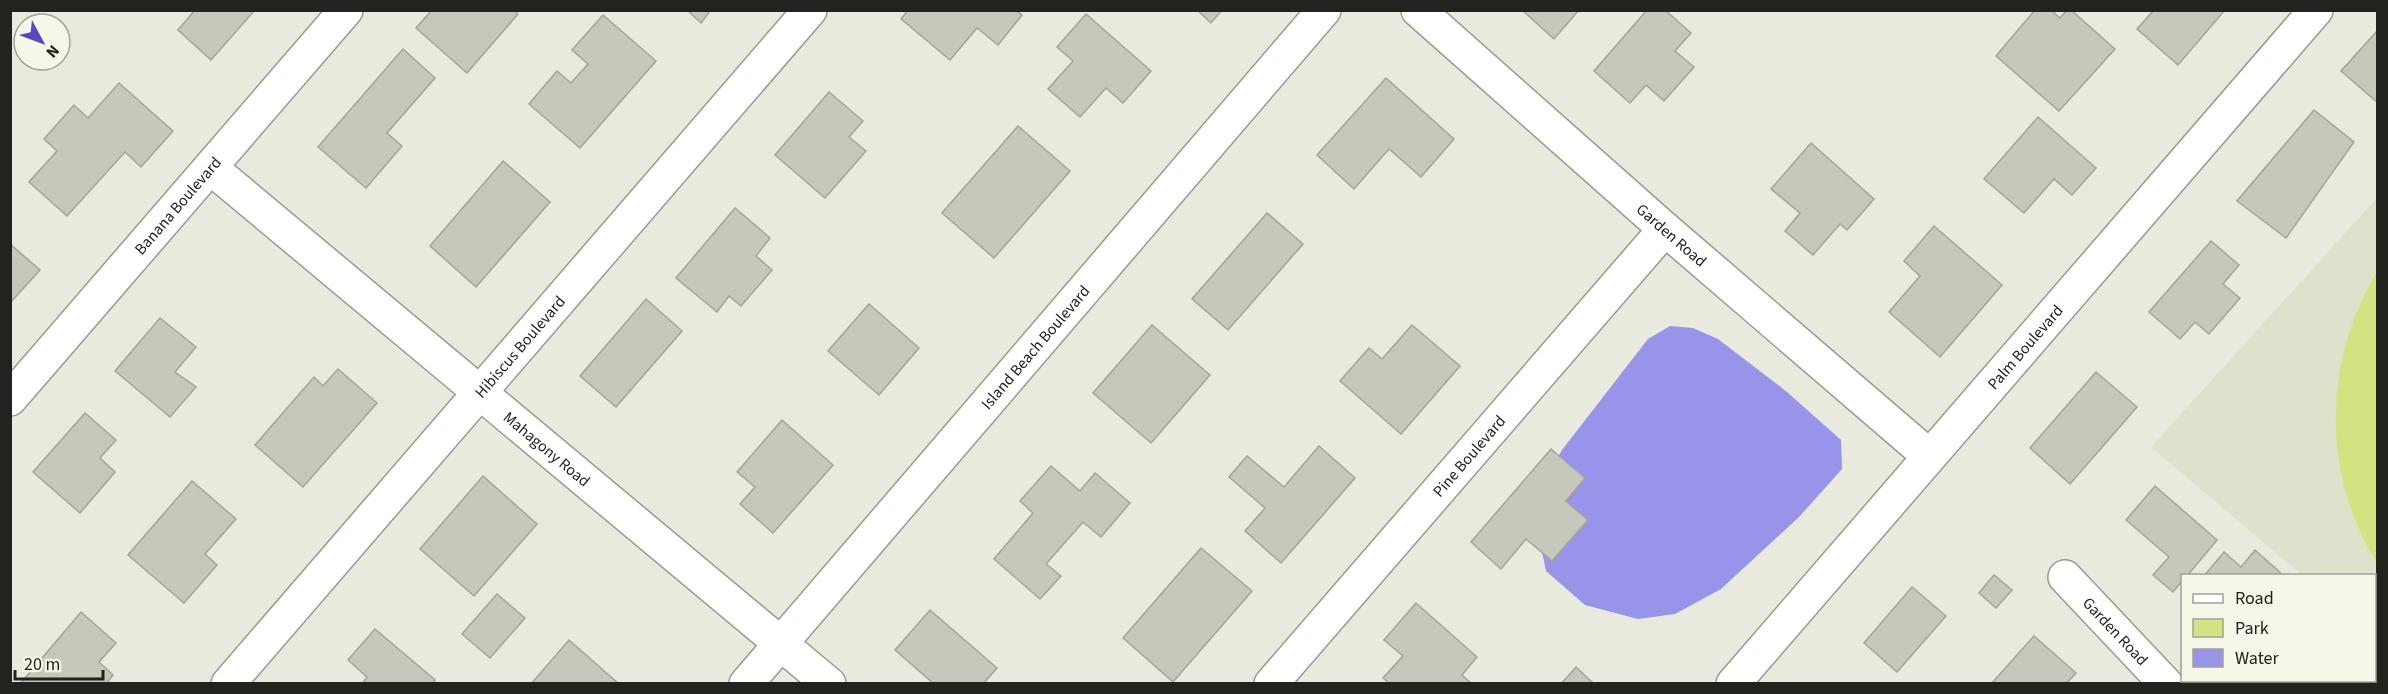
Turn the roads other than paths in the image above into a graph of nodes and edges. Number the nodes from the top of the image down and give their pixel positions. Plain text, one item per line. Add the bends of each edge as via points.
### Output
1 (346, 10) edge
2 (810, 10) edge
3 (1324, 10) edge
4 (1418, 10) edge
5 (2316, 10) edge
6 (211, 168) junction
7 (1665, 229) junction
8 (481, 391) junction
9 (10, 399) edge
10 (1929, 456) junction
11 (2065, 578) dead end
12 (782, 643) junction
13 (228, 684) edge
14 (746, 684) edge
15 (829, 684) edge
16 (1271, 684) edge
17 (1733, 684) edge
18 (2166, 684) edge

1 - 6 street, Banana Boulevard
2 - 8 street, Hibiscus Boulevard
3 - 12 street, Island Beach Boulevard
4 - 7 street, Garden Road
5 - 10 street, Palm Boulevard
6 - 8 street, Mahagony Road
6 - 9 street, Banana Boulevard
7 - 10 street, Garden Road
7 - 16 street, Pine Boulevard
8 - 12 street, Mahagony Road
8 - 13 street, Hibiscus Boulevard
10 - 17 street, Palm Boulevard
11 - 18 street, Garden Road
12 - 14 street, Island Beach Boulevard
12 - 15 street, Mahagony Road

